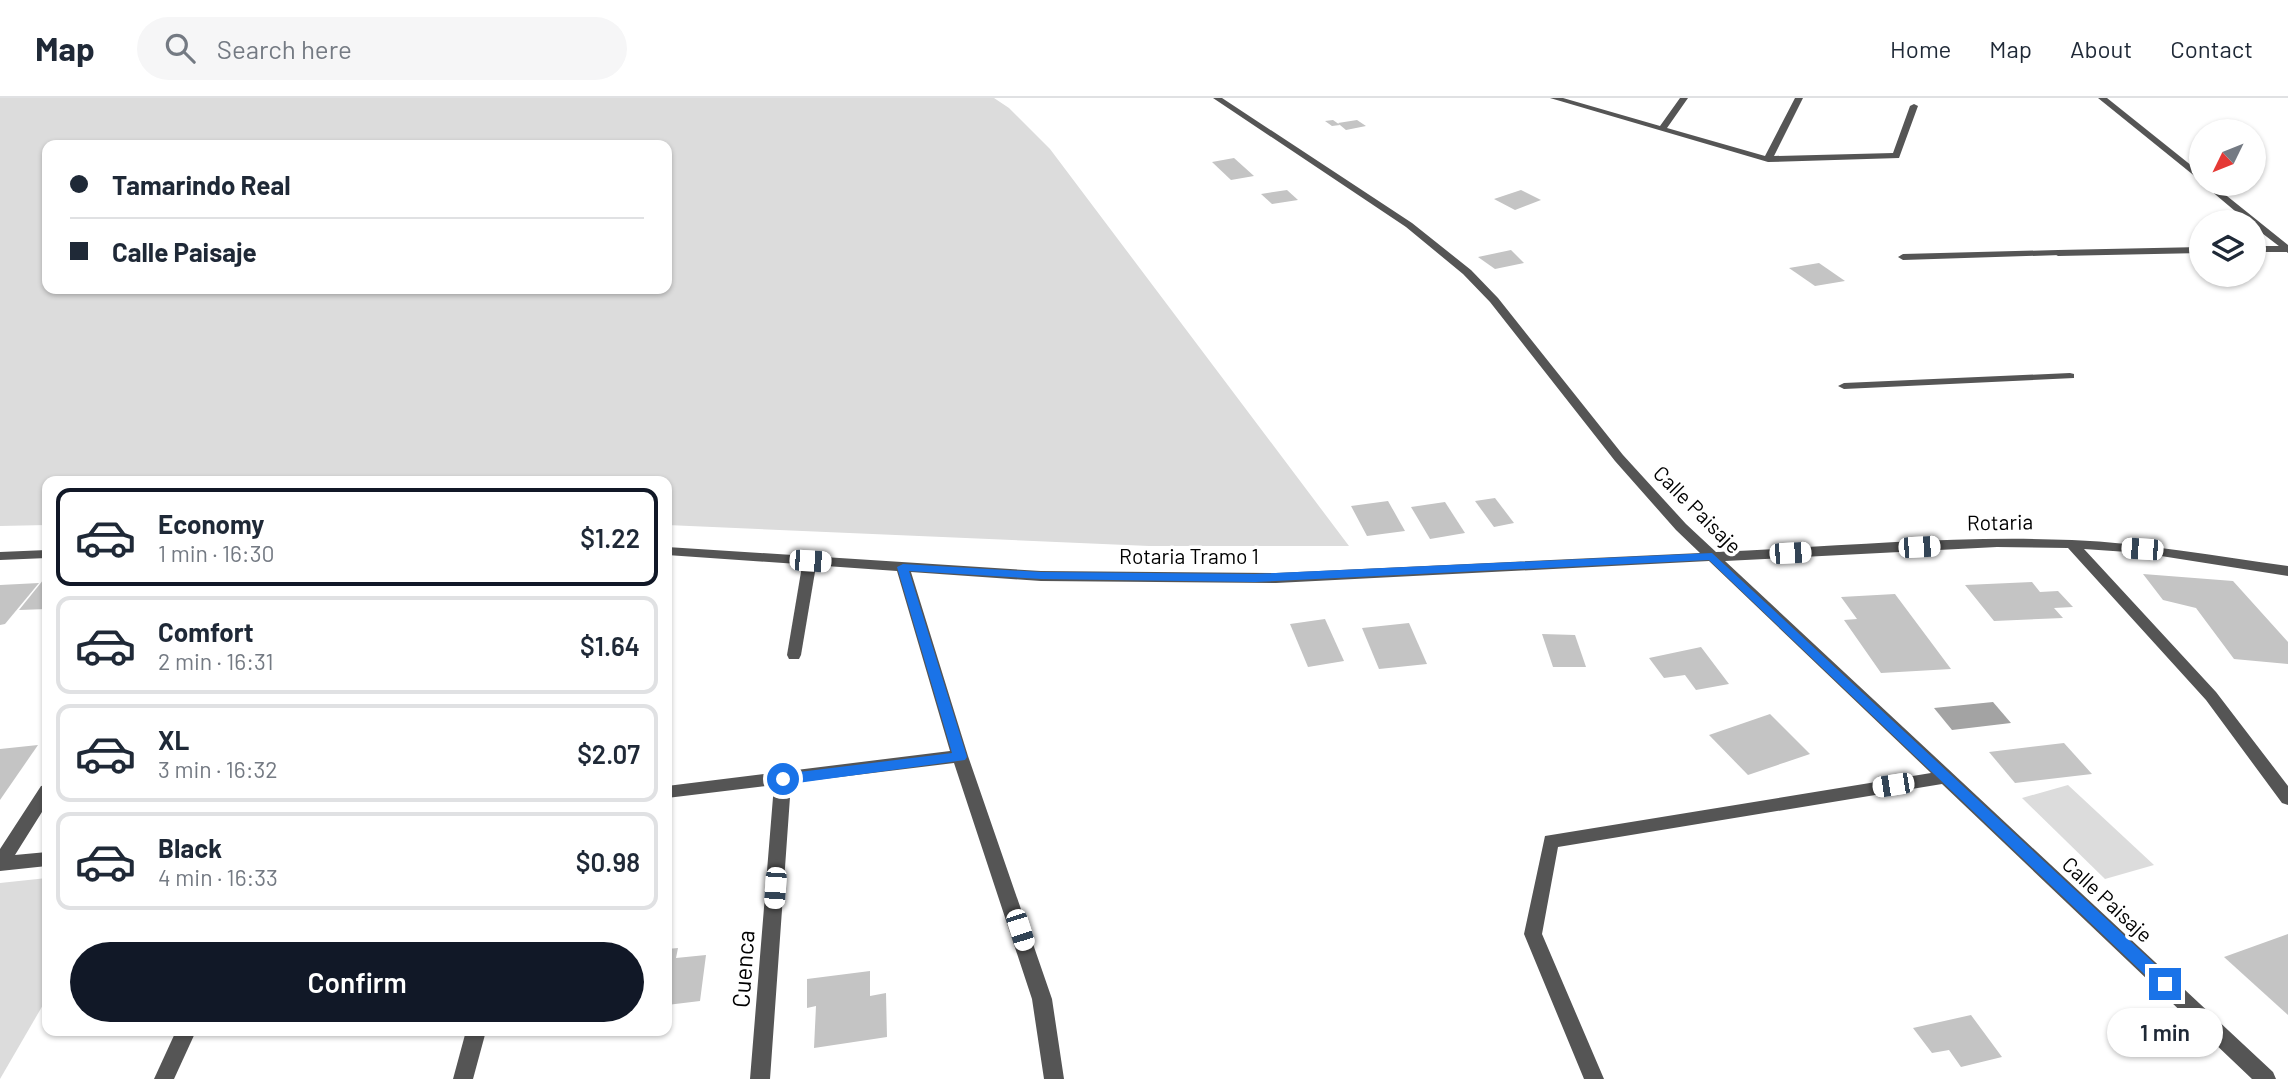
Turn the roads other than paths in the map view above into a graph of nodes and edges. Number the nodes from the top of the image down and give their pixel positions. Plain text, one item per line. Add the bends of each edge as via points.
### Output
1 (1217, 98) edge
2 (1554, 98) edge
3 (1684, 98) edge
4 (1799, 98) edge
5 (2102, 98) edge
6 (1567, 100) edge
7 (1913, 106) dead end
8 (1662, 129) junction
9 (1768, 159) junction
10 (2189, 168) edge
11 (2222, 196) edge
12 (2266, 249) edge
13 (2287, 249) edge
14 (2189, 250) edge
15 (1903, 257) dead end
16 (2070, 376) dead end
17 (1844, 386) dead end
18 (2072, 544) junction
19 (672, 551) edge
20 (42, 554) edge
21 (0, 556) edge
22 (1712, 556) junction
23 (810, 561) junction
24 (903, 567) junction
25 (2288, 571) edge
26 (794, 655) dead end
27 (960, 757) junction
28 (1945, 777) junction
29 (783, 779) junction
30 (672, 791) edge
31 (2288, 798) edge
32 (42, 799) edge
33 (42, 860) edge
34 (0, 864) edge
35 (184, 1036) edge
36 (475, 1036) edge
37 (164, 1079) edge
38 (463, 1079) edge
39 (760, 1079) edge
40 (1054, 1079) edge
41 (1594, 1079) edge
42 (2266, 1079) edge

1 - 22 street, Calle Paisaje via 1409,225 1467,272 1619,458
2 - 6 street
3 - 8 street
4 - 9 street
5 - 10 street
6 - 8 street
7 - 9 street via 1896,156
8 - 9 street
11 - 13 street
12 - 13 street
14 - 15 street
16 - 17 street
18 - 22 street, Rotaria
18 - 25 street, Rotaria via 2154,550
18 - 31 street via 2211,696
19 - 23 street, Rotaria Tramo 1
20 - 21 street
22 - 24 street, Rotaria Tramo 1 via 1227,579 1041,576
22 - 28 street, Calle Paisaje
23 - 24 street, Rotaria Tramo 1
23 - 26 street
24 - 27 street
27 - 29 street
27 - 40 street via 1042,999
28 - 41 street via 1551,841 1533,934
28 - 42 street, Calle Paisaje
29 - 30 street
29 - 39 street, Cuenca
32 - 34 street
33 - 34 street
35 - 37 street
36 - 38 street

